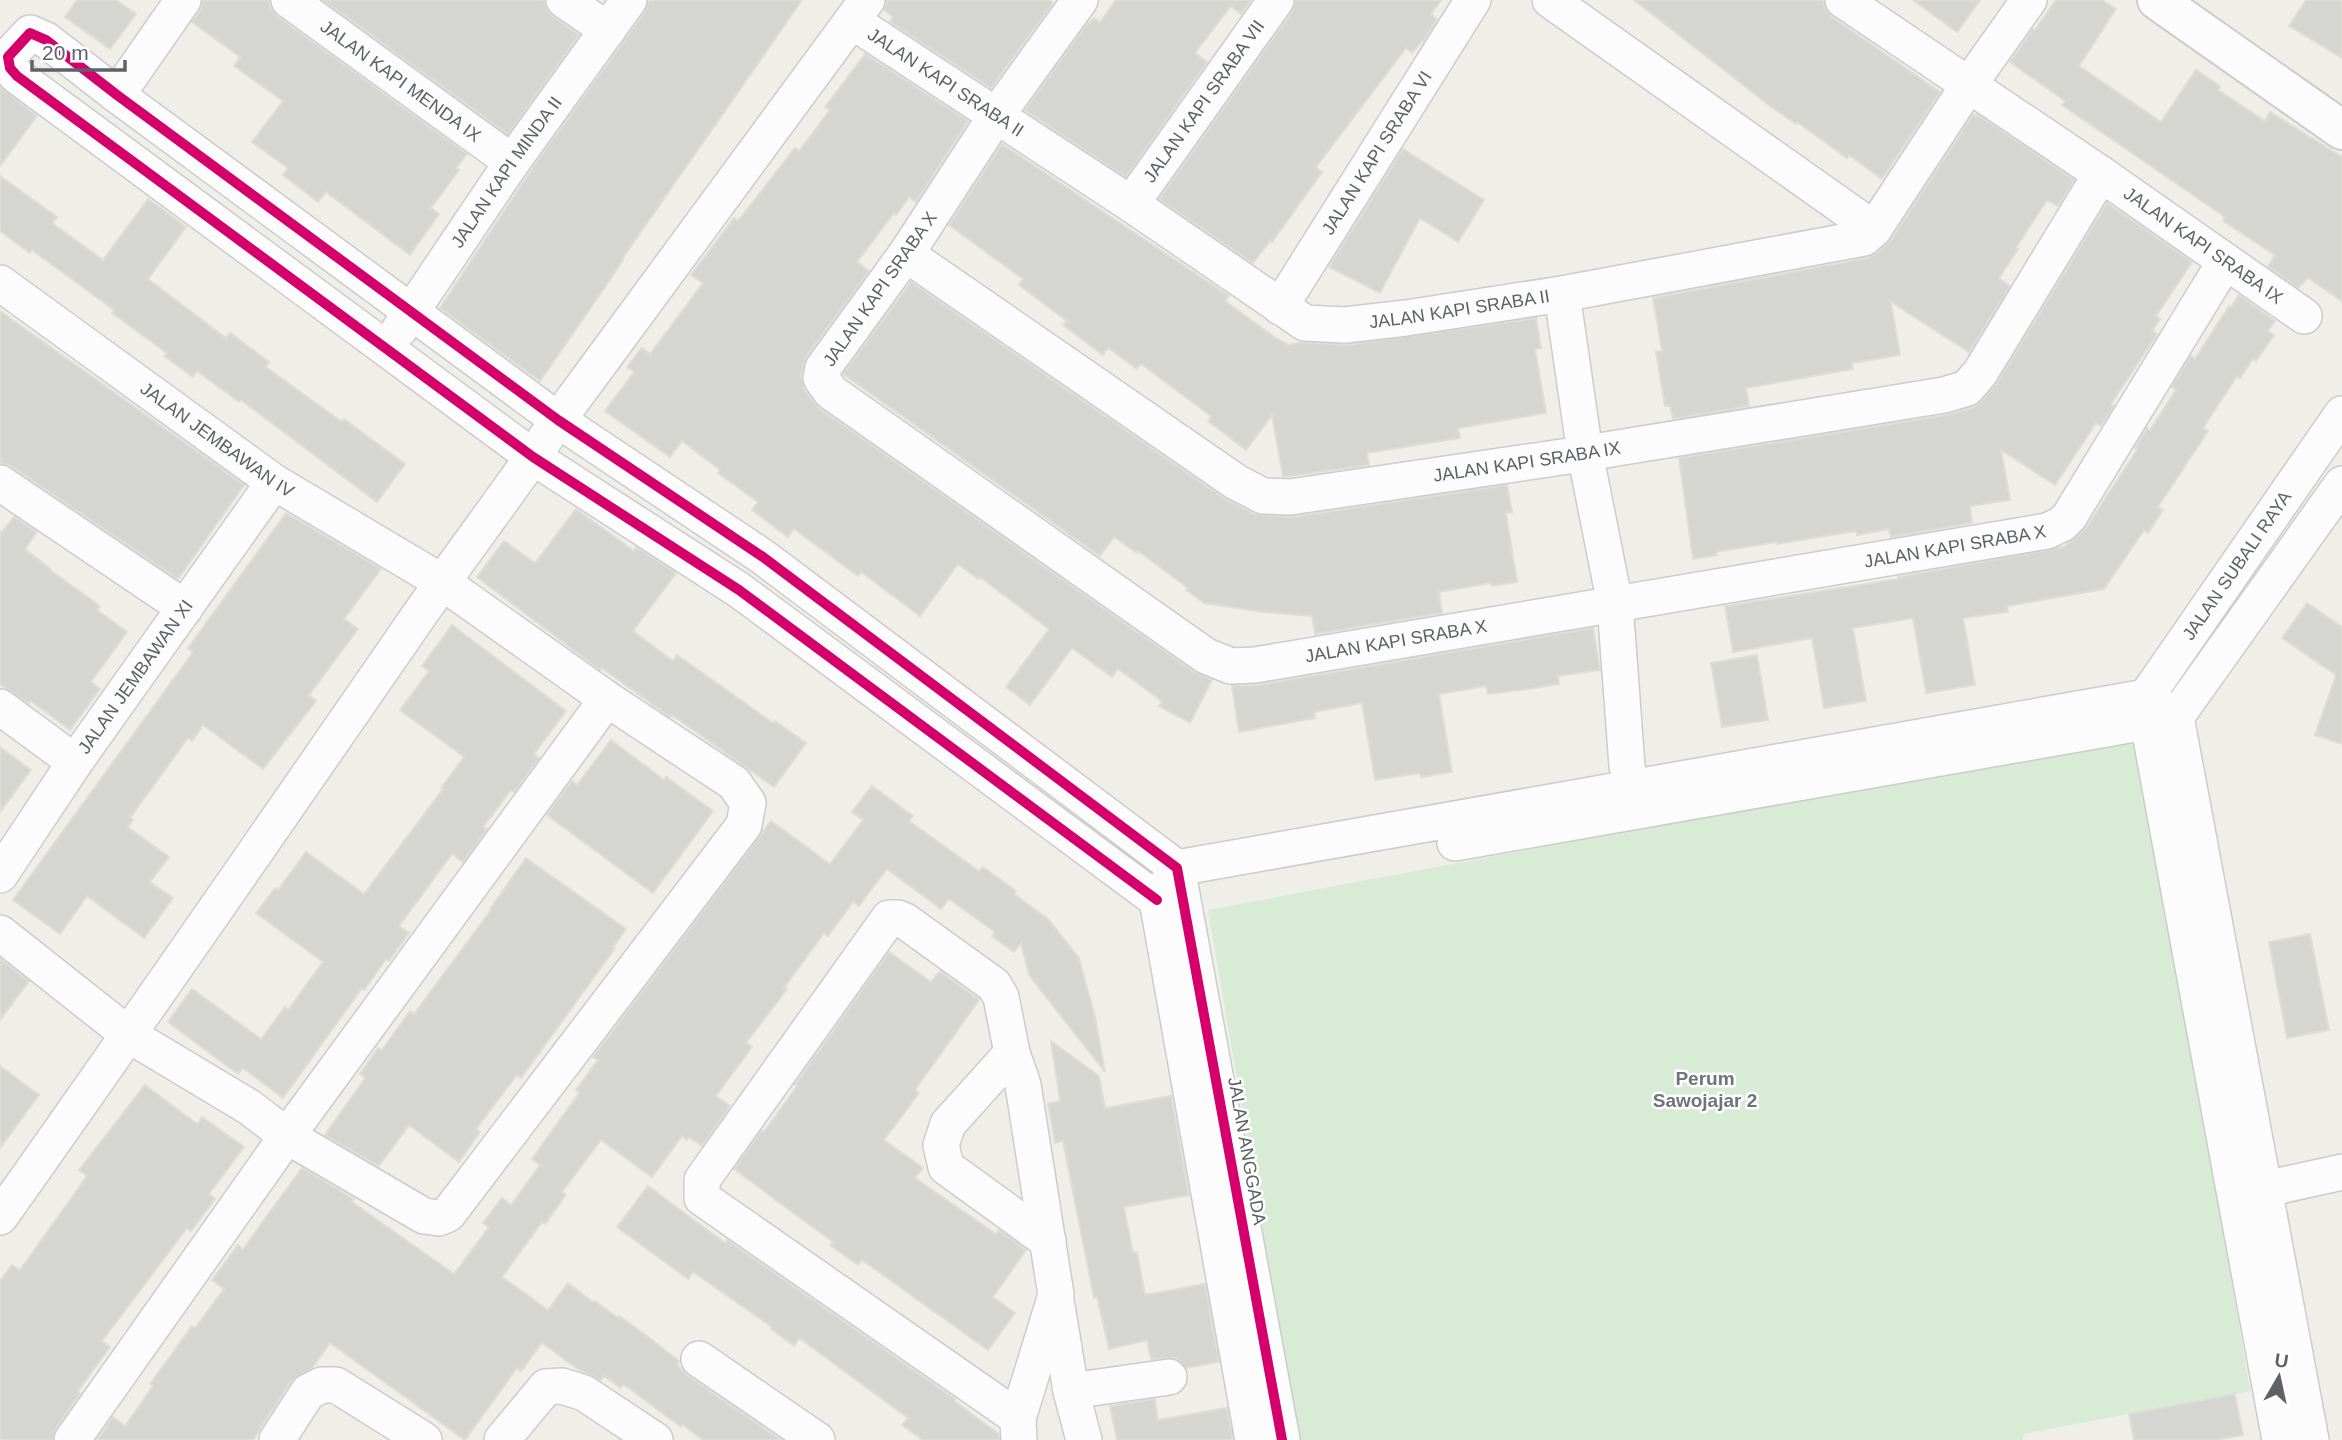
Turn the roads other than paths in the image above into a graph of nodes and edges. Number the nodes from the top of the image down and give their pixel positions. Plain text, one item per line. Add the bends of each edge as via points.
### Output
1 (183, 0) edge
2 (289, 0) edge
3 (564, 0) edge
4 (629, 0) edge
5 (1080, 0) edge
6 (1276, 0) edge
7 (1473, 0) edge
8 (1550, 0) edge
9 (1843, 0) edge
10 (2029, 0) edge
11 (2157, 0) edge
12 (859, 10) edge
13 (607, 30) junction
14 (5, 64) edge
15 (1968, 86) junction
16 (117, 96) junction
17 (996, 116) junction
18 (2342, 130) edge
19 (512, 162) junction
20 (2101, 174) junction
21 (1131, 204) junction
22 (1874, 229) junction
23 (906, 254) junction
24 (2225, 262) junction
25 (0, 283) edge
26 (1562, 294) junction
27 (1280, 307) junction
28 (411, 312) junction
29 (2304, 316) dead end
30 (387, 348) junction
31 (2342, 414) edge
32 (558, 420) junction
33 (1585, 453) junction
34 (533, 457) junction
35 (274, 482) junction
36 (0, 483) edge
37 (2342, 484) edge
38 (763, 557) junction
39 (442, 582) junction
40 (739, 590) junction
41 (1615, 604) junction
42 (185, 608) junction
43 (607, 699) junction
44 (0, 707) edge
45 (2157, 712) junction
46 (75, 762) junction
47 (1633, 799) junction
48 (0, 874) edge
49 (1172, 886) junction
50 (0, 933) edge
51 (129, 1035) junction
52 (1012, 1053) junction
53 (287, 1136) junction
54 (2342, 1172) edge
55 (2249, 1193) junction
56 (0, 1217) edge
57 (1048, 1241) junction
58 (1056, 1295) junction
59 (699, 1359) dead end
60 (1169, 1377) dead end
61 (1071, 1391) junction
62 (1019, 1429) edge
63 (72, 1440) edge
64 (277, 1440) edge
65 (424, 1440) edge
66 (502, 1440) edge
67 (655, 1440) edge
68 (817, 1440) edge
69 (1084, 1440) edge
70 (1253, 1440) edge
71 (1282, 1440) edge
72 (2280, 1440) edge
73 (2311, 1440) edge

1 - 16 street
2 - 19 street, JALAN KAPI MENDA IX
3 - 13 street
4 - 13 street, JALAN KAPI MINDA II
5 - 17 street, JALAN KAPI SRABA X
6 - 21 street, JALAN KAPI SRABA VII
7 - 27 street, JALAN KAPI SRABA VI
8 - 22 street
9 - 15 street, JALAN KAPI SRABA IX
10 - 15 street
11 - 18 street
12 - 17 street, JALAN KAPI SRABA II
12 - 32 street
13 - 19 street, JALAN KAPI MINDA II
14 - 16 street via 30,33 37,34
14 - 30 street
15 - 20 street, JALAN KAPI SRABA IX
15 - 22 street
16 - 28 street
17 - 21 street, JALAN KAPI SRABA II
17 - 23 street, JALAN KAPI SRABA X
19 - 28 street, JALAN KAPI MINDA II
20 - 24 street, JALAN KAPI SRABA IX
20 - 33 street, JALAN KAPI SRABA IX via 1967,388
21 - 27 street, JALAN KAPI SRABA II
22 - 26 street, JALAN KAPI SRABA II via 1853,242
23 - 33 street, JALAN KAPI SRABA IX via 1236,482 1263,496 1290,497
23 - 41 street, JALAN KAPI SRABA X via 823,368 821,378 831,392 1206,656 1231,666 1255,665
24 - 29 street, JALAN KAPI SRABA IX
24 - 41 street, JALAN KAPI SRABA X via 2062,524 2047,531
25 - 35 street, JALAN JEMBAWAN IV
26 - 27 street, JALAN KAPI SRABA II via 1345,325 1305,323
26 - 33 street
28 - 30 street, JALAN KAPI MINDA II
28 - 32 street
30 - 34 street
31 - 45 street, JALAN SUBALI RAYA
32 - 34 street
32 - 38 street
33 - 41 street
34 - 39 street
34 - 40 street
35 - 39 street, JALAN JEMBAWAN IV
35 - 42 street, JALAN JEMBAWAN XI
36 - 42 street
37 - 45 street
38 - 40 street
38 - 49 street
39 - 43 street, JALAN JEMBAWAN IV
39 - 51 street
40 - 49 street
41 - 47 street
42 - 46 street, JALAN JEMBAWAN XI
43 - 53 street
43 - 53 street, JALAN JEMBAWAN IV via 734,783 748,803 744,825 448,1214 439,1219 424,1216
44 - 46 street
45 - 47 street
45 - 55 street
46 - 48 street, JALAN JEMBAWAN XI
47 - 49 street
49 - 70 street
49 - 71 street, JALAN ANGGADA
50 - 51 street, JALAN JEMBAWAN IV
51 - 53 street, JALAN JEMBAWAN IV via 249,1107
51 - 56 street
52 - 57 street via 1023,1085
52 - 57 street via 948,1124 941,1146 946,1167
52 - 62 street via 1001,997 994,985 905,921 889,918 701,1188 702,1198
53 - 63 street
54 - 55 street
55 - 72 street
55 - 73 street
57 - 58 street
58 - 61 street
58 - 62 street
59 - 68 street
60 - 61 street
61 - 69 street
64 - 65 street via 308,1392 336,1385
66 - 67 street via 545,1387 562,1386 584,1393

